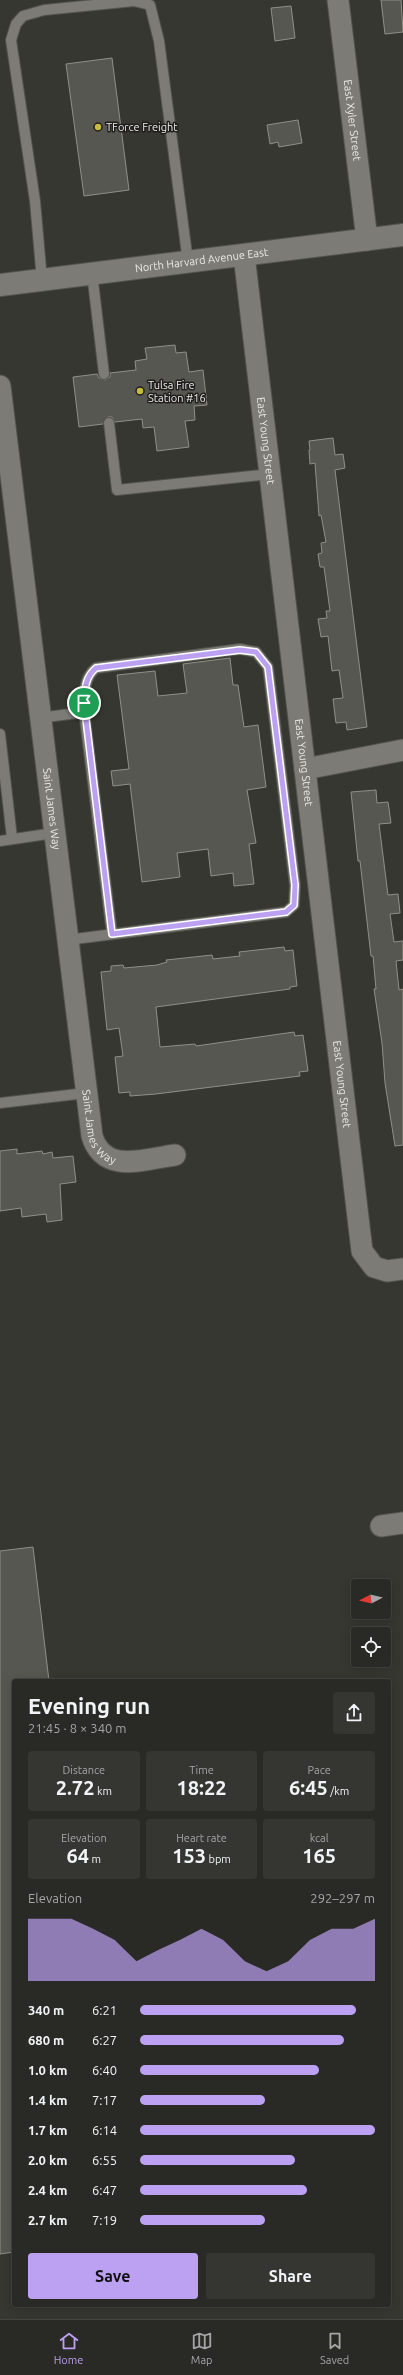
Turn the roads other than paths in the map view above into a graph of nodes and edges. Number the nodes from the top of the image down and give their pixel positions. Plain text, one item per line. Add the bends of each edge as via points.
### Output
1 (338, 0) edge
2 (403, 235) edge
3 (367, 240) junction
4 (244, 255) junction
5 (188, 262) junction
6 (92, 274) junction
7 (42, 280) junction
8 (0, 285) edge
9 (104, 374) dead end
10 (0, 386) edge
11 (109, 423) dead end
12 (270, 474) junction
13 (85, 712) junction
14 (40, 718) junction
15 (0, 734) edge
16 (1, 749) edge
17 (403, 750) edge
18 (305, 769) junction
19 (54, 833) junction
20 (12, 838) junction
21 (0, 841) edge
22 (112, 934) junction
23 (67, 940) junction
24 (86, 1093) junction
25 (0, 1103) edge
26 (175, 1155) dead end
27 (403, 1268) edge
28 (403, 1523) edge
29 (381, 1526) dead end

1 - 3 street, East Xyler Street
2 - 3 main road, North Harvard Avenue East
3 - 4 main road, North Harvard Avenue East
4 - 5 main road, North Harvard Avenue East
4 - 12 street, East Young Street
5 - 6 main road, North Harvard Avenue East
5 - 7 lane via 159,41 150,5 134,1 44,10 23,16 16,24 11,40 35,202
6 - 7 main road, North Harvard Avenue East
6 - 9 lane
7 - 8 main road, North Harvard Avenue East
10 - 14 street, Saint James Way
11 - 12 lane via 117,490
12 - 18 street, East Young Street
13 - 14 lane
13 - 22 lane
13 - 22 lane via 86,684 96,668 240,650 256,652 268,667 295,885 294,905 286,912
14 - 19 street, Saint James Way
15 - 16 lane
16 - 20 lane
17 - 18 street
18 - 27 street, East Young Street via 362,1252 374,1267 387,1271
19 - 20 lane
19 - 23 street, Saint James Way
20 - 21 lane
22 - 23 lane
23 - 24 street, Saint James Way
24 - 25 lane
24 - 26 street, Saint James Way via 92,1136 100,1154 124,1162
28 - 29 street

